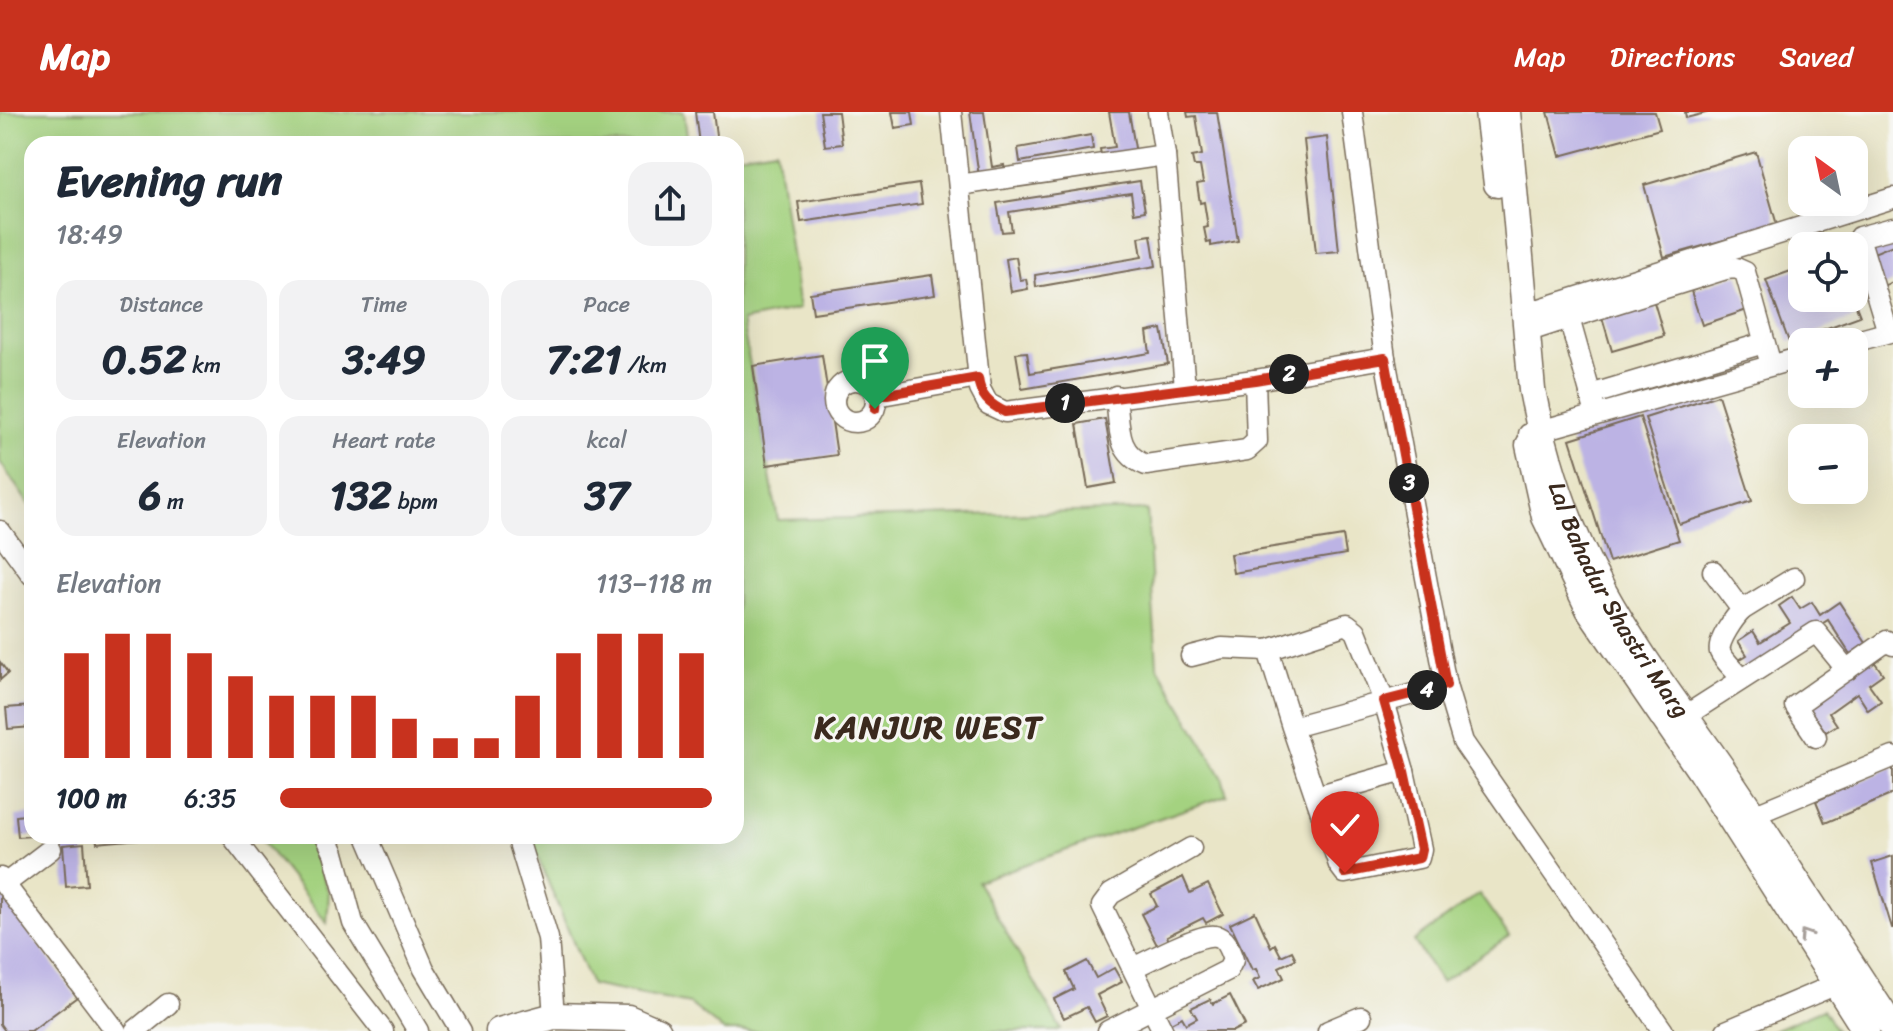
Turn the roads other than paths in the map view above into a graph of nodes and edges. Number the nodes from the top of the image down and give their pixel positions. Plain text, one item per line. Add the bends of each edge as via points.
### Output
1 (951, 112) edge
2 (1158, 112) edge
3 (1352, 112) edge
4 (1488, 112) edge
5 (1507, 112) edge
6 (1165, 155) junction
7 (959, 185) junction
8 (1893, 198) edge
9 (1893, 228) edge
10 (1569, 318) junction
11 (1525, 323) junction
12 (1891, 332) edge
13 (1868, 338) edge
14 (1764, 343) junction
15 (1385, 358) junction
16 (1788, 361) edge
17 (1771, 365) junction
18 (978, 378) junction
19 (1255, 380) junction
20 (1185, 388) junction
21 (876, 396) dead end
22 (1116, 396) junction
23 (1593, 405) junction
24 (1533, 433) junction
25 (0, 531) edge
26 (24, 564) edge
27 (1713, 571) dead end
28 (1794, 578) dead end
29 (1742, 610) junction
30 (1893, 645) edge
31 (1268, 650) junction
32 (1191, 656) dead end
33 (1847, 670) junction
34 (1742, 679) junction
35 (1446, 685) junction
36 (1384, 701) junction
37 (1685, 716) junction
38 (1292, 727) junction
39 (1816, 737) dead end
40 (1893, 757) edge
41 (1404, 771) junction
42 (1316, 796) junction
43 (1753, 815) junction
44 (238, 844) edge
45 (330, 844) edge
46 (370, 844) edge
47 (519, 844) edge
48 (1191, 848) dead end
49 (51, 849) dead end
50 (2, 881) edge
51 (1133, 968) junction
52 (1837, 984) junction
53 (168, 1004) dead end
54 (1152, 1007) junction
55 (554, 1016) junction
56 (1361, 1017) dead end
57 (1877, 1022) edge
58 (110, 1029) edge
59 (135, 1031) edge
60 (383, 1031) edge
61 (418, 1031) edge
62 (461, 1031) edge
63 (499, 1031) edge
64 (658, 1031) edge
65 (1108, 1031) edge
66 (1163, 1031) edge
67 (1328, 1031) edge
68 (1663, 1031) edge
69 (1726, 1031) edge

1 - 7 street
2 - 6 street
3 - 15 street
4 - 24 main road, Lal Bahadur Shastri Marg
5 - 11 main road, Lal Bahadur Shastri Marg
6 - 7 street
6 - 20 street
7 - 18 street
8 - 11 street
9 - 12 street via 1859,237
10 - 11 street
10 - 14 street via 1736,268 1745,272
10 - 23 street
11 - 24 main road, Lal Bahadur Shastri Marg
12 - 13 street
14 - 17 street
14 - 23 street
15 - 19 street
15 - 35 street
16 - 17 street
17 - 23 street
18 - 21 street
18 - 22 street via 988,404 1005,412
19 - 20 street
19 - 22 street via 1257,441 1247,450 1146,465 1124,451
20 - 22 street
23 - 24 street
24 - 37 main road, Lal Bahadur Shastri Marg via 1601,588
52 -> 24 main road, Lal Bahadur Shastri Marg via 1589,609 1545,517
25 - 26 street
27 - 29 street
28 - 29 street
29 - 34 street via 1720,652
30 - 33 street via 1887,641
31 - 32 street via 1222,648
31 - 36 street via 1347,624 1356,631
31 - 38 street
33 - 34 street via 1816,632
33 - 39 street via 1795,706
34 - 37 street
35 - 36 street
35 - 68 street via 1463,742
36 - 38 street
36 - 41 street
37 - 43 main road, Lal Bahadur Shastri Marg
38 - 42 street
40 - 43 street
41 - 42 street
41 - 42 street via 1419,858 1345,873
43 - 57 main road, Lal Bahadur Shastri Marg
44 - 60 street
45 - 61 street via 353,923
46 - 62 street via 424,969
47 - 55 street via 548,938
48 - 51 street via 1111,894 1102,906
49 - 50 street
50 - 58 street
51 - 54 street
51 - 54 street via 1202,937 1215,935 1229,949 1233,960 1228,970
52 - 57 main road, Lal Bahadur Shastri Marg
52 - 69 street
53 - 59 street
54 - 65 street
54 - 66 street
55 - 63 main road
55 - 64 main road via 628,1018
56 - 67 street

